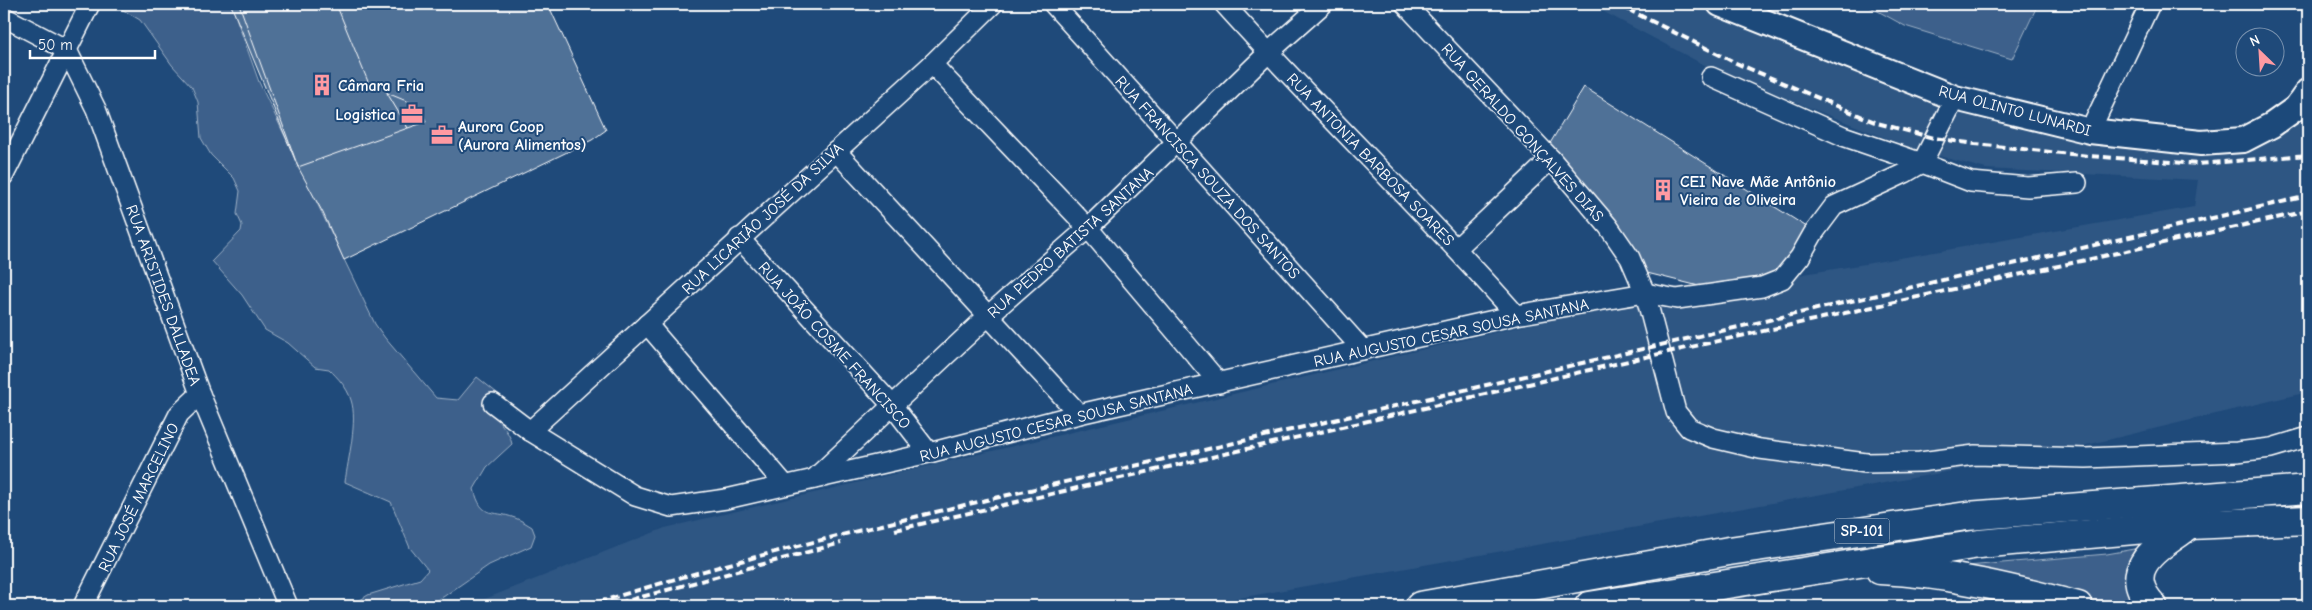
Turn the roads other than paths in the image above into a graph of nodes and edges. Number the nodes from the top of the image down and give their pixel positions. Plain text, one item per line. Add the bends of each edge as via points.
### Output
1 (90, 4) edge
2 (993, 4) edge
3 (1053, 4) edge
4 (1224, 4) edge
5 (1323, 4) edge
6 (1405, 4) edge
7 (1720, 4) edge
8 (2150, 4) edge
9 (4, 17) edge
10 (68, 50) junction
11 (1268, 53) junction
12 (932, 64) junction
13 (1711, 77) dead end
14 (2308, 91) edge
15 (1955, 98) junction
16 (2090, 131) junction
17 (1178, 142) junction
18 (836, 151) junction
19 (1551, 159) junction
20 (1922, 162) junction
21 (4, 174) edge
22 (2077, 183) dead end
23 (1088, 228) junction
24 (739, 238) junction
25 (1457, 248) junction
26 (1645, 293) junction
27 (1516, 315) junction
28 (989, 316) junction
29 (647, 324) junction
30 (1363, 350) junction
31 (1220, 383) junction
32 (200, 394) junction
33 (493, 403) dead end
34 (892, 406) junction
35 (1078, 414) junction
36 (530, 431) junction
37 (2308, 437) edge
38 (929, 453) junction
39 (814, 479) junction
40 (785, 485) junction
41 (2308, 489) edge
42 (2308, 520) edge
43 (2190, 525) junction
44 (1824, 568) junction
45 (83, 606) edge
46 (288, 606) edge
47 (1420, 606) edge
48 (1589, 606) edge
49 (2078, 606) edge
50 (2154, 606) edge

1 - 10 street
2 - 12 street, RUA LICARIÃO JOSÉ DA SILVA
3 - 17 street, RUA FRANCISCA SOUZA DOS SANTOS
4 - 11 street, RUA ANTONIA BARBOSA SOARES
5 - 11 street, RUA PEDRO BATISTA SANTANA
6 - 19 street, RUA GERALDO GONÇALVES DIAS
7 - 15 street, RUA OLINTO LUNARDI
8 - 16 street
9 - 10 street
10 - 21 street
10 - 32 street, RUA ARISTIDES DALLADEA via 96,110
11 - 17 street, RUA PEDRO BATISTA SANTANA
11 - 25 street, RUA ANTONIA BARBOSA SOARES
12 - 18 street, RUA LICARIÃO JOSÉ DA SILVA
12 - 23 street
13 - 20 street via 1842,136
14 - 16 street, RUA OLINTO LUNARDI via 2296,108 2243,140 2201,143
15 - 16 street, RUA OLINTO LUNARDI
15 - 20 street
17 - 23 street, RUA PEDRO BATISTA SANTANA
17 - 30 street, RUA FRANCISCA SOUZA DOS SANTOS
18 - 24 street, RUA LICARIÃO JOSÉ DA SILVA
18 - 28 street
19 - 25 street
19 - 26 street, RUA GERALDO GONÇALVES DIAS via 1608,226 1630,258
20 - 22 street via 1972,182 2028,187
20 - 26 street via 1834,206 1782,279 1762,287 1677,299
23 - 28 street, RUA PEDRO BATISTA SANTANA
23 - 31 street
24 - 29 street, RUA LICARIÃO JOSÉ DA SILVA
24 - 34 street, RUA JOÃO COSME FRANCISCO
25 - 27 street, RUA ANTONIA BARBOSA SOARES
26 - 27 street, RUA AUGUSTO CESAR SOUSA SANTANA
26 - 37 street, RUA GERALDO GONÇALVES DIAS via 1676,412 1689,428 1713,438 1866,463 1920,462 1975,455 2086,458 2237,452 2271,448
27 - 30 street, RUA AUGUSTO CESAR SOUSA SANTANA
28 - 34 street, RUA PEDRO BATISTA SANTANA
28 - 35 street
29 - 36 street, RUA LICARIÃO JOSÉ DA SILVA
29 - 40 street
30 - 31 street, RUA AUGUSTO CESAR SOUSA SANTANA
31 - 35 street, RUA AUGUSTO CESAR SOUSA SANTANA
32 - 45 street, RUA JOSÉ MARCELINO via 179,414
32 - 46 street, RUA ARISTIDES DALLADEA
33 - 36 street, RUA AUGUSTO CESAR SOUSA SANTANA
34 - 38 street, RUA JOÃO COSME FRANCISCO
34 - 39 street, RUA PEDRO BATISTA SANTANA
35 - 38 street, RUA AUGUSTO CESAR SOUSA SANTANA
36 - 40 street, RUA AUGUSTO CESAR SOUSA SANTANA via 635,496 671,507 726,500
38 - 39 street, RUA AUGUSTO CESAR SOUSA SANTANA
39 - 40 street, RUA AUGUSTO CESAR SOUSA SANTANA
41 - 47 highway, SP-101 via 1967,516 1729,551
42 - 43 highway, SP-101
43 - 44 highway, SP-101 via 1979,544
43 - 50 highway via 2148,556 2142,569 2140,587
44 - 48 highway, SP-101
44 - 49 highway via 1942,575

